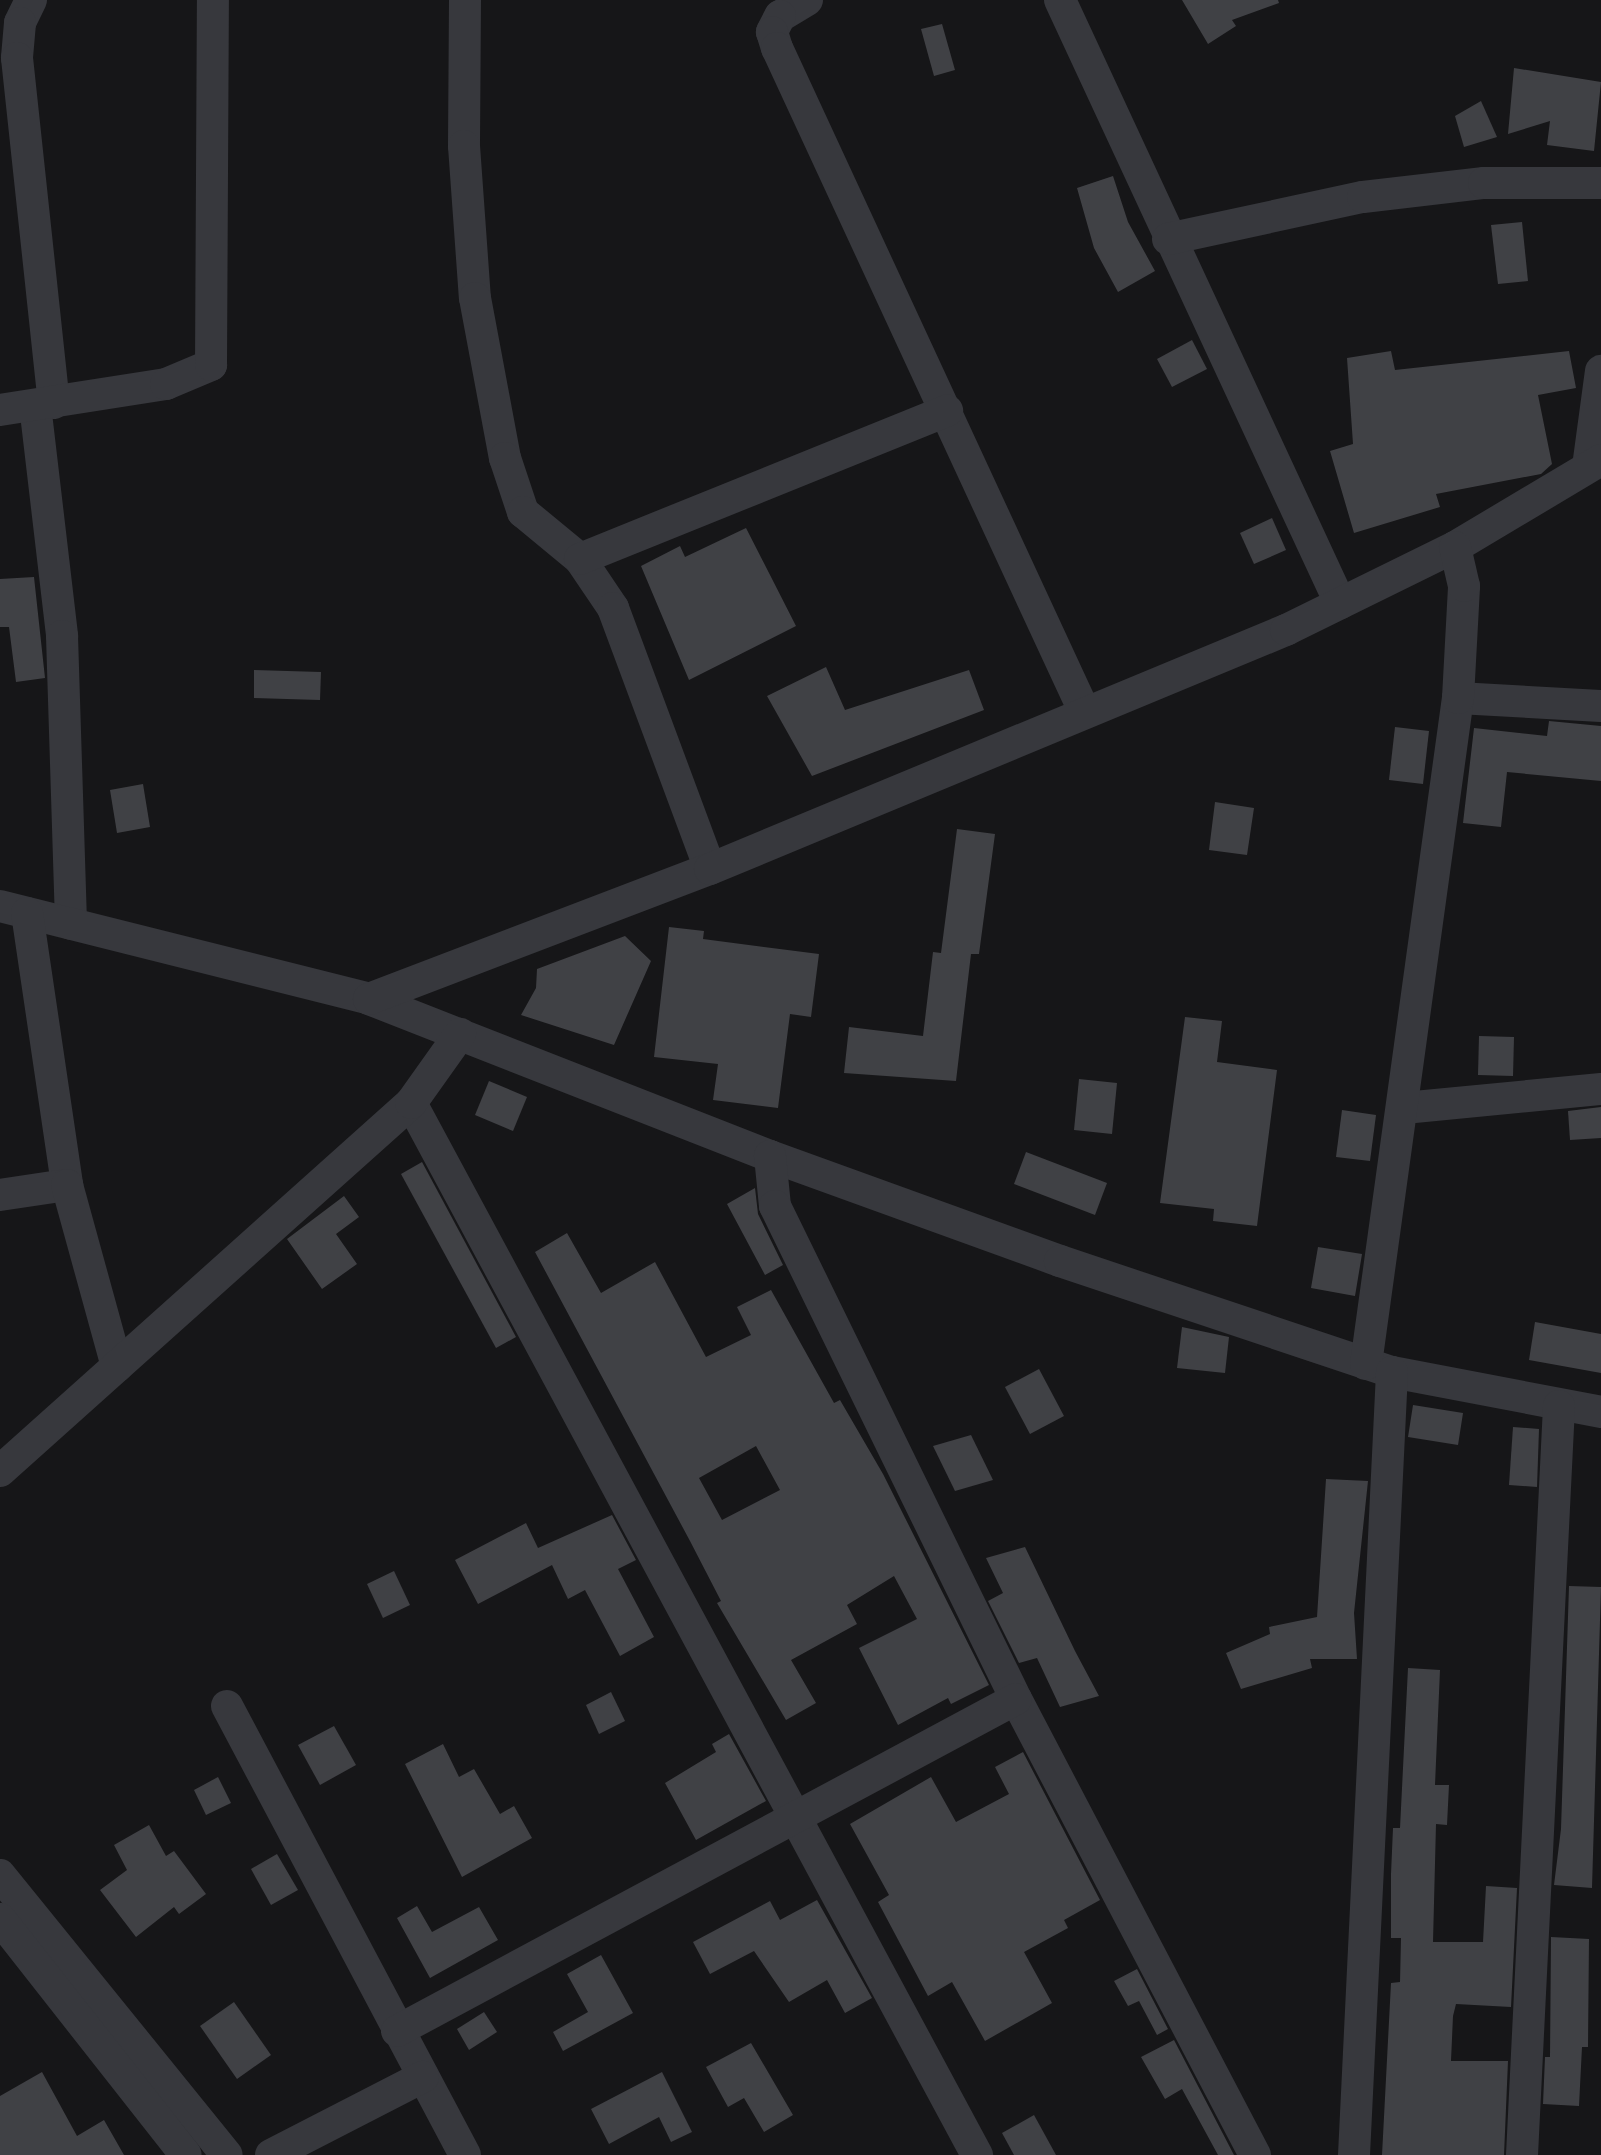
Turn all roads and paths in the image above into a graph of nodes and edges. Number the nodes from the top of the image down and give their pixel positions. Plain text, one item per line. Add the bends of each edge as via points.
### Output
1 (31, 0) edge
2 (213, 0) edge
3 (465, 0) edge
4 (807, 0) edge
5 (1060, 0) edge
6 (1601, 183) edge
7 (1168, 239) junction
8 (1601, 371) edge
9 (44, 404) junction
10 (0, 410) edge
11 (947, 411) junction
12 (1595, 464) edge
13 (1455, 547) junction
14 (580, 559) junction
15 (1340, 603) junction
16 (1458, 698) junction
17 (1601, 706) edge
18 (1084, 711) junction
19 (710, 869) junction
20 (14, 909) edge
21 (71, 923) junction
22 (369, 999) junction
23 (460, 1034) junction
24 (1601, 1089) edge
25 (411, 1103) junction
26 (1404, 1108) junction
27 (770, 1156) junction
28 (67, 1185) junction
29 (0, 1195) edge
30 (117, 1366) junction
31 (1379, 1368) junction
32 (1559, 1406) junction
33 (1601, 1412) edge
34 (1, 1466) edge
35 (1016, 1699) junction
36 (227, 1706) dead end
37 (798, 1816) junction
38 (0, 1875) edge
39 (0, 1919) edge
40 (397, 2031) junction
41 (423, 2077) junction
42 (186, 2155) edge
43 (227, 2155) edge
44 (271, 2155) edge
45 (466, 2155) edge
46 (977, 2155) edge
47 (1255, 2155) edge
48 (1354, 2155) edge
49 (1522, 2155) edge

1 - 9 street via 20,23 17,58
2 - 9 street via 211,365 166,384
3 - 14 street via 464,146 475,298 505,458 523,512
4 - 11 street via 780,16 772,32 777,48
5 - 7 street
6 - 7 street via 1484,183 1363,197
7 - 15 street
8 - 12 street
9 - 10 street
9 - 21 street via 62,636
11 - 14 street
11 - 18 street
12 - 13 street
13 - 15 street
13 - 16 street via 1464,586
14 - 19 street via 631,650
15 - 18 street
16 - 17 street
16 - 26 street
18 - 19 street
19 - 22 street
20 - 21 street
20 - 28 street
21 - 22 street
22 - 23 street
23 - 25 street
23 - 27 street
24 - 26 street
25 - 30 street
25 - 37 street
26 - 31 street
27 - 31 street via 1060,1261
27 - 35 street via 775,1206
28 - 29 street
28 - 30 street
30 - 34 street
31 - 32 street
31 - 48 street
32 - 33 street
32 - 49 street
35 - 37 street
35 - 47 street
36 - 40 street
37 - 40 street
37 - 46 street
38 - 43 street
39 - 42 street
40 - 41 street
41 - 44 street
41 - 45 street

